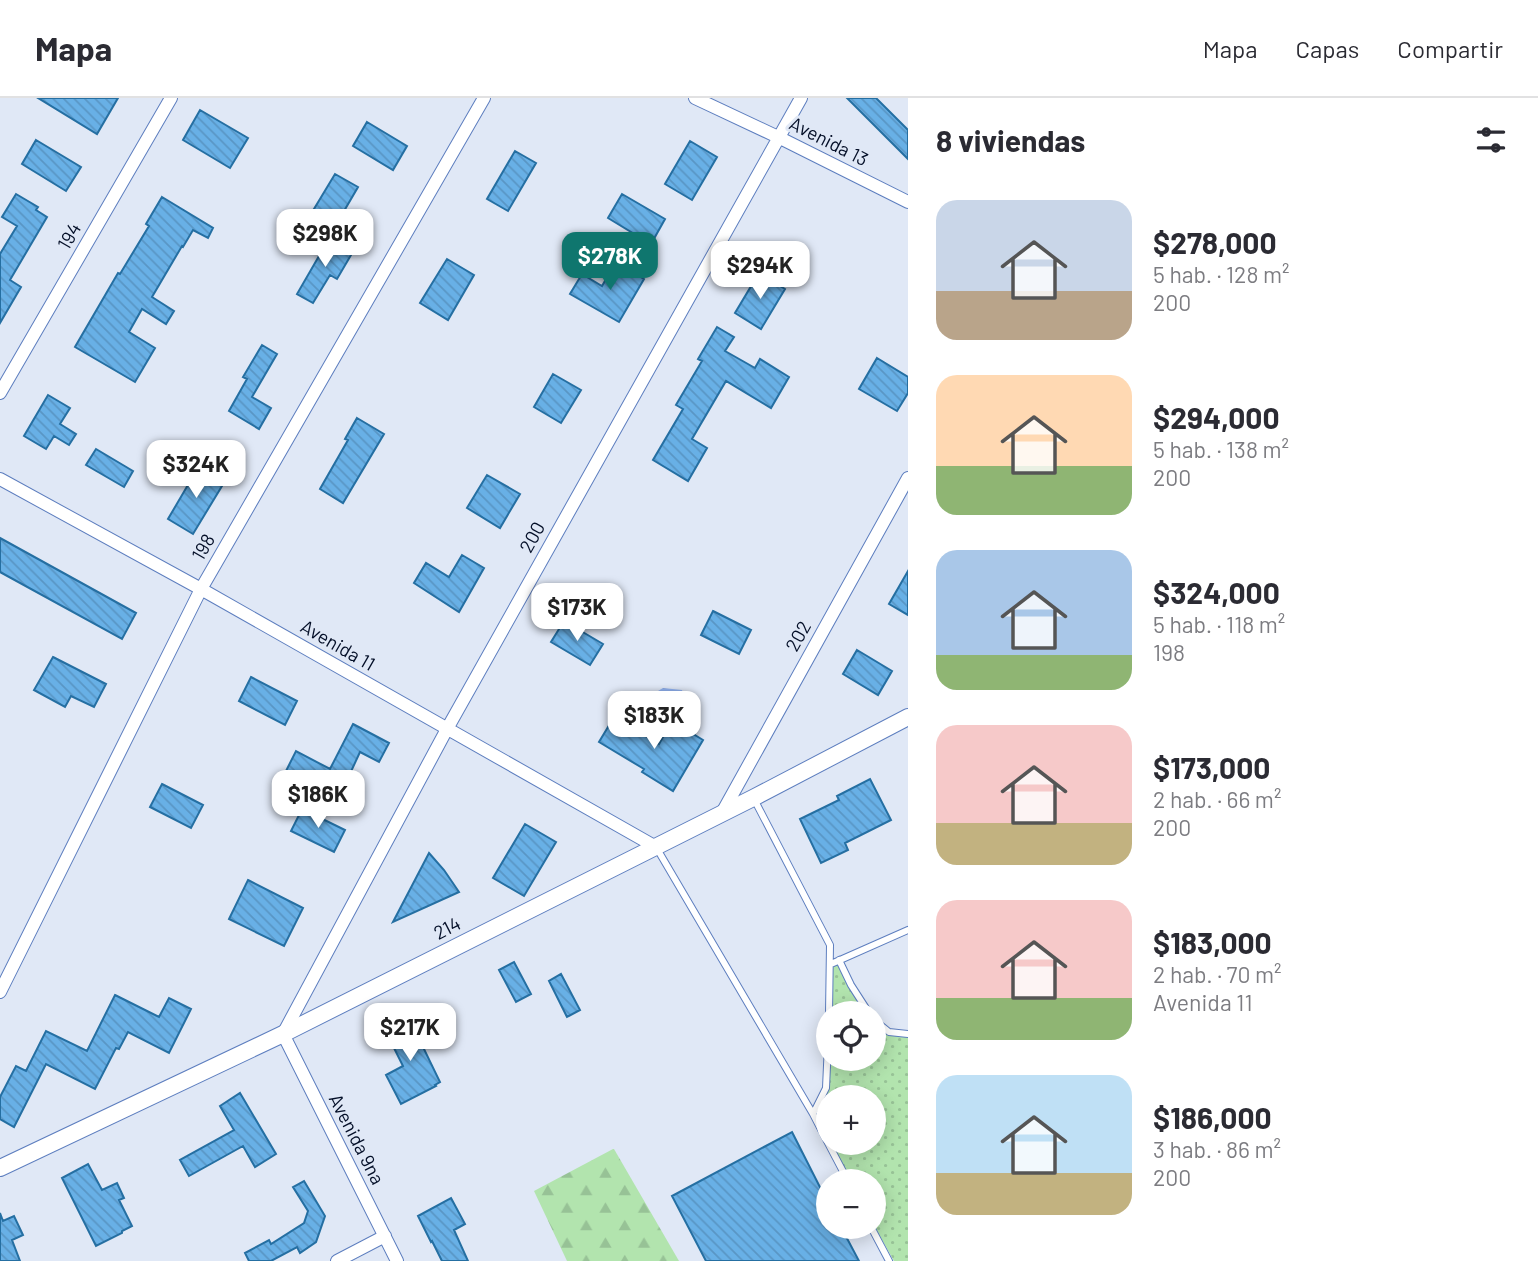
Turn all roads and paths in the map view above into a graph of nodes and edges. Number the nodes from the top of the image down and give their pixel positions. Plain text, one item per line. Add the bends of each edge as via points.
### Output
1 (171, 98) edge
2 (484, 98) edge
3 (695, 98) edge
4 (801, 98) edge
5 (778, 137) junction
6 (908, 202) edge
7 (0, 393) edge
8 (908, 478) edge
9 (0, 479) edge
10 (201, 589) junction
11 (908, 718) edge
12 (447, 729) junction
13 (753, 798) junction
14 (722, 813) junction
15 (656, 846) junction
16 (908, 930) edge
17 (839, 960) junction
18 (831, 964) junction
19 (0, 992) edge
20 (829, 1001) edge
21 (861, 1001) edge
22 (886, 1030) edge
23 (282, 1034) junction
24 (908, 1034) edge
25 (827, 1071) edge
26 (813, 1114) junction
27 (816, 1120) edge
28 (0, 1168) edge
29 (385, 1237) junction
30 (877, 1239) edge
31 (337, 1261) edge
32 (397, 1261) edge
33 (889, 1261) edge

1 - 7 street, 194
2 - 10 street, 198
3 - 5 street, Avenida 13
4 - 5 street, 200
5 - 6 street, Avenida 13
5 - 12 street, 200
8 - 14 street, 202
9 - 10 street, Avenida 11
10 - 12 street, Avenida 11
10 - 19 street, 198
11 - 13 street, 214
12 - 15 street, Avenida 11
12 - 23 street, 200
13 - 14 street, 214
13 - 18 lane via 830,945
14 - 15 street, 214
15 - 23 street, 214
15 - 26 lane
16 - 17 lane
17 - 18 lane
17 - 21 lane
18 - 20 lane
22 - 24 lane
23 - 28 street, 214
23 - 29 street, Avenida 9na
25 - 26 lane via 826,1088
26 - 27 lane
29 - 31 street
29 - 32 street, Avenida 9na
30 - 33 lane

